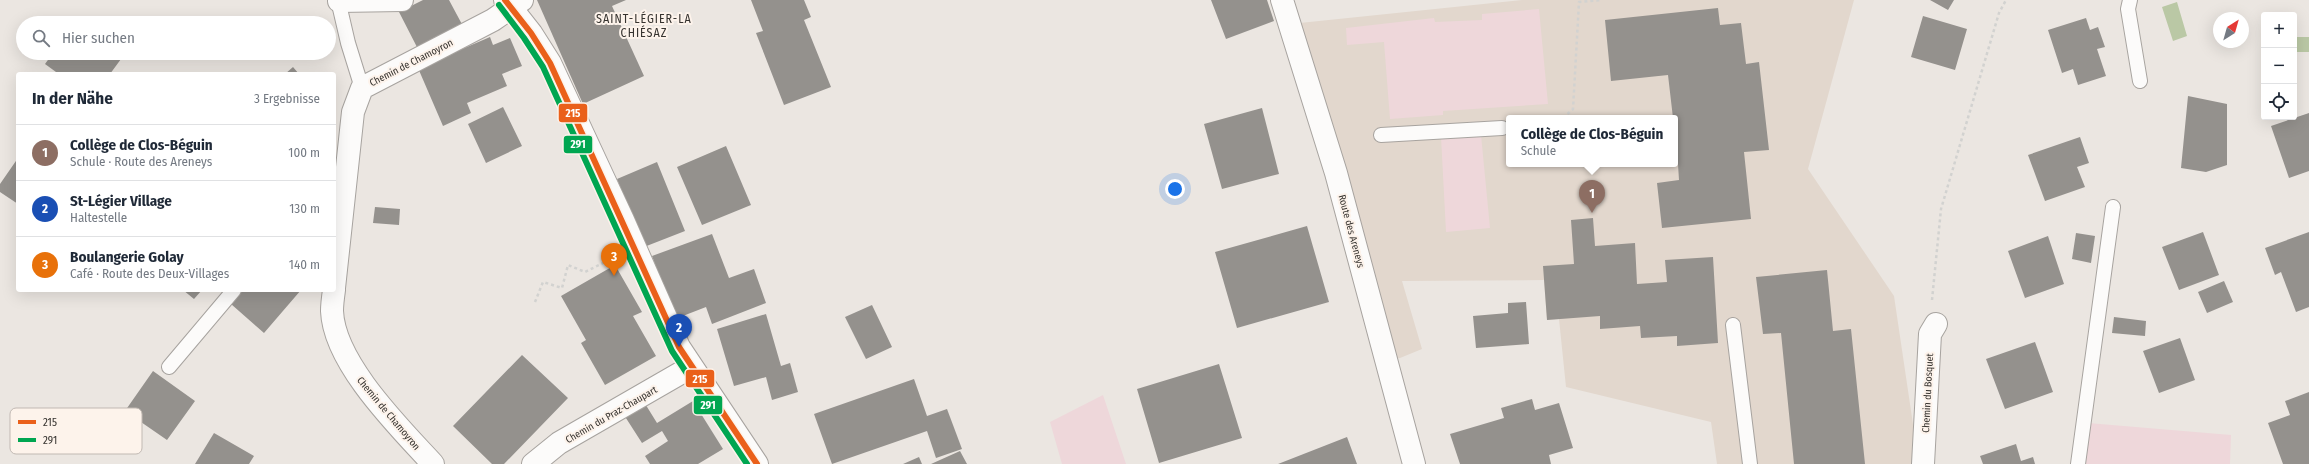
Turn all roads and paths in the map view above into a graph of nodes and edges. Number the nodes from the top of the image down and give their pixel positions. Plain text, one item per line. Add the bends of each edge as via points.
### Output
1 (402, 0) edge
2 (1282, 0) edge
3 (1602, 0) edge
4 (2006, 0) edge
5 (2130, 0) edge
6 (339, 1) edge
7 (513, 3) edge
8 (2140, 82) dead end
9 (362, 88) junction
10 (1567, 115) edge
11 (1502, 128) dead end
12 (1381, 135) dead end
13 (339, 193) edge
14 (2113, 207) dead end
15 (616, 250) dead end
16 (336, 251) edge
17 (232, 292) edge
18 (334, 292) edge
19 (535, 302) dead end
20 (1733, 324) dead end
21 (1936, 324) joint
22 (169, 367) dead end
23 (691, 367) junction
24 (433, 464) edge
25 (533, 464) edge
26 (757, 464) edge
27 (1414, 464) edge
28 (1750, 464) edge
29 (1923, 464) edge
30 (2078, 464) edge

1 - 6 street
2 - 27 street, Route des Areneys via 1336,173
3 - 10 path via 1579,2 1573,110
4 - 21 path via 1999,13 1941,209 1931,309
5 - 8 lane via 2128,9
6 - 9 lane via 348,43
7 - 9 street, Chemin de Chamoyron via 494,20
7 - 23 street via 550,63 679,346
9 - 13 street, Chemin de Chamoyron via 353,112
11 - 12 lane
13 - 16 street, Chemin de Chamoyron
14 - 30 lane
15 - 19 path via 609,260 585,272 568,265 562,288 544,282
17 - 22 lane
18 - 24 street, Chemin de Chamoyron via 332,312 341,346 358,378
20 - 28 lane
21 - 29 street, Chemin du Bosquet via 1930,334
23 - 25 street, Chemin du Praz-Chaupart via 559,443
23 - 26 street

